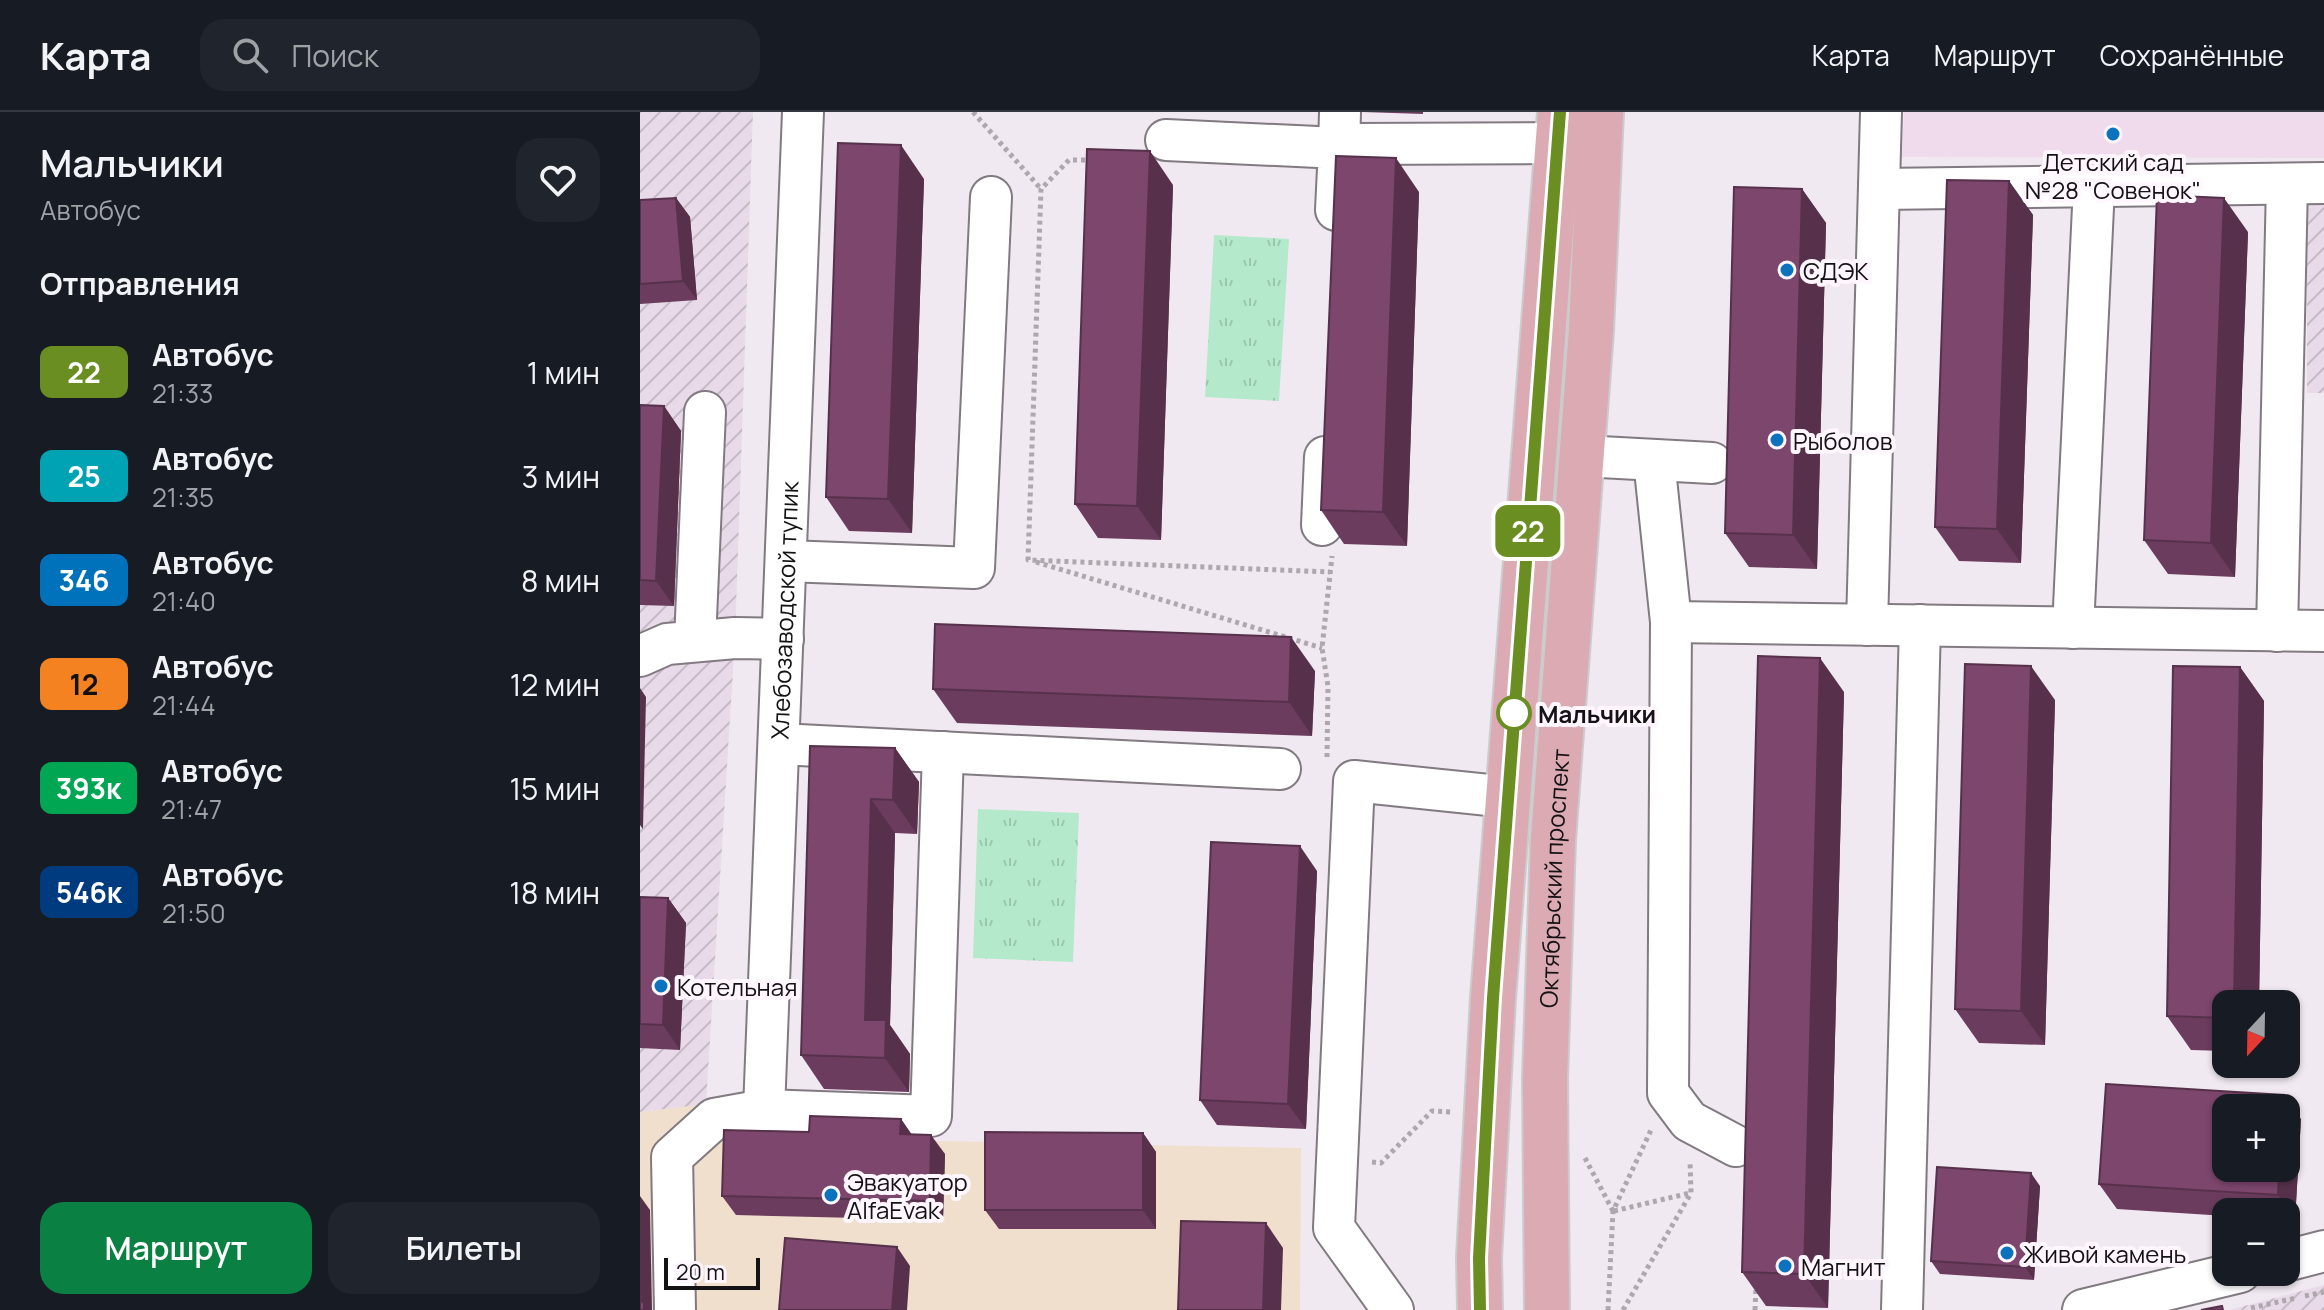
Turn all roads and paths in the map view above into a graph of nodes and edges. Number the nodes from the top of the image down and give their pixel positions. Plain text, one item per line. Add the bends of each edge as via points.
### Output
1 (803, 112) edge
2 (973, 112) edge
3 (1601, 112) edge
4 (1881, 112) edge
5 (1559, 127) edge
6 (1339, 130) edge
7 (1166, 140) dead end
8 (1107, 161) edge
9 (2305, 184) edge
10 (2094, 186) junction
11 (1041, 189) junction
12 (1880, 189) junction
13 (991, 197) dead end
14 (1335, 242) edge
15 (705, 412) dead end
16 (1327, 415) edge
17 (1582, 456) junction
18 (1654, 460) junction
19 (1712, 463) dead end
20 (1327, 538) joint
21 (1028, 560) junction
22 (786, 561) junction
23 (1330, 572) junction
24 (1671, 622) junction
25 (1867, 625) junction
26 (1920, 625) junction
27 (2073, 628) junction
28 (2277, 631) junction
29 (2324, 631) edge
30 (783, 639) junction
31 (695, 641) junction
32 (1322, 648) junction
33 (640, 656) edge
34 (779, 744) junction
35 (943, 752) junction
36 (1280, 769) dead end
37 (1327, 770) dead end
38 (1508, 797) junction
39 (1679, 1107) junction
40 (764, 1110) junction
41 (1457, 1112) dead end
42 (1736, 1146) dead end
43 (1582, 1151) dead end
44 (1381, 1163) dead end
45 (1691, 1193) junction
46 (1613, 1211) junction
47 (2324, 1251) edge
48 (2300, 1257) edge
49 (1756, 1275) edge
50 (2212, 1279) edge
51 (2324, 1292) edge
52 (675, 1310) edge
53 (1393, 1310) edge
54 (1480, 1310) edge
55 (1547, 1310) edge
56 (1608, 1310) edge
57 (1623, 1310) edge
58 (1755, 1310) edge
59 (1902, 1310) edge
60 (2083, 1310) edge
61 (2244, 1310) edge

1 - 22 street, Хлебозаводской тупик
2 - 11 path
3 - 17 main road, Октябрьский проспект
4 - 12 street
5 - 6 street via 1367,144
5 - 38 main road, Октябрьский проспект
6 - 7 street
6 - 14 street
8 - 11 path via 1069,160
9 - 10 street
9 - 28 street
10 - 12 street
10 - 27 street
11 - 21 path
12 - 25 street
13 - 22 street via 974,568
15 - 31 street
16 - 20 street
17 - 18 street
17 - 55 main road, Октябрьский проспект via 1553,840 1545,1078
18 - 19 street
18 - 24 street
20 - 23 path
21 - 23 path
21 - 32 path
22 - 30 street, Хлебозаводской тупик
23 - 32 path
24 - 25 street
24 - 39 street
25 - 26 street
26 - 27 street
26 - 59 street
27 - 28 street
28 - 29 street
30 - 31 street
30 - 34 street, Хлебозаводской тупик
31 - 33 street via 667,644
32 - 37 path via 1328,686
34 - 35 street
34 - 40 street, Хлебозаводской тупик
35 - 36 street
35 - 40 street via 931,1116
38 - 53 street via 1354,781 1334,1228
38 - 54 main road, Октябрьский проспект via 1493,998
39 - 42 street
39 - 45 path
39 - 46 path
40 - 52 street via 714,1119 672,1157
41 - 44 path via 1432,1111
43 - 46 path
45 - 46 path
45 - 57 path
46 - 56 path
47 - 48 street
49 - 58 path
50 - 60 street
51 - 61 path

